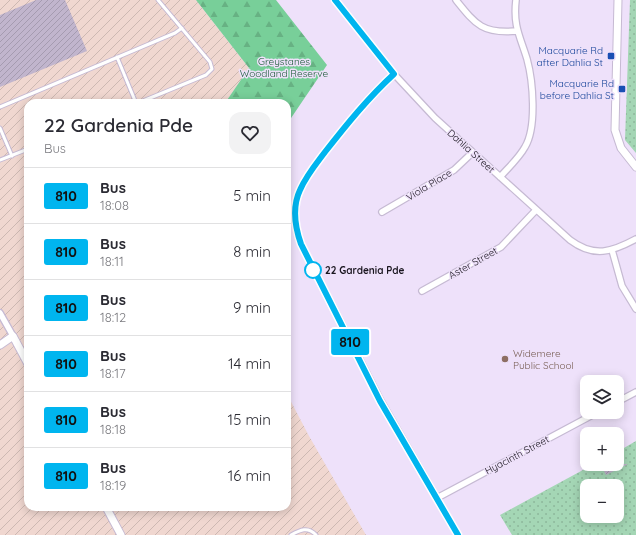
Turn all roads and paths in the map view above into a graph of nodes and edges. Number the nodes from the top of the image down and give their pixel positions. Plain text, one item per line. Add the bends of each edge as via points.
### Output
1 (158, 0) edge
2 (335, 0) edge
3 (456, 0) edge
4 (516, 0) edge
5 (618, 0) edge
6 (182, 28) junction
7 (516, 31) junction
8 (117, 58) junction
9 (394, 74) junction
10 (135, 99) edge
11 (146, 99) edge
12 (0, 107) edge
13 (0, 128) edge
14 (24, 151) edge
15 (472, 152) junction
16 (12, 156) junction
17 (0, 160) edge
18 (636, 167) edge
19 (500, 177) junction
20 (536, 210) junction
21 (382, 212) dead end
22 (636, 239) edge
23 (612, 250) junction
24 (422, 291) dead end
25 (636, 309) edge
26 (0, 313) edge
27 (13, 336) junction
28 (0, 345) edge
29 (24, 357) edge
30 (636, 392) edge
31 (624, 398) edge
32 (585, 419) edge
33 (436, 498) junction
34 (108, 511) edge
35 (121, 535) edge
36 (291, 535) edge
37 (316, 535) edge
38 (458, 535) edge

1 - 6 lane
2 - 9 street, Dahlia Street
3 - 7 street via 466,13 485,29
4 - 7 street
5 - 18 street via 615,130 621,148
6 - 8 lane
6 - 11 lane via 210,62 211,71
7 - 19 street via 530,74 531,134 526,146
8 - 10 lane
8 - 12 lane
9 - 15 street, Dahlia Street via 435,118
9 - 33 street via 365,102 308,176 299,191 295,220 301,244 331,305 380,401
13 - 16 lane
14 - 16 lane
15 - 19 street, Dahlia Street
15 - 21 street, Viola Place via 454,170
16 - 17 lane
19 - 20 street, Dahlia Street
20 - 23 street, Dahlia Street via 582,247 597,251
20 - 24 street, Aster Street via 501,247
22 - 23 street, Dahlia Street
23 - 25 street via 622,286
26 - 27 street
27 - 28 street
27 - 29 street
30 - 31 street
32 - 33 street, Hyacinth Street
33 - 38 street
34 - 35 street
36 - 37 lane via 303,529

